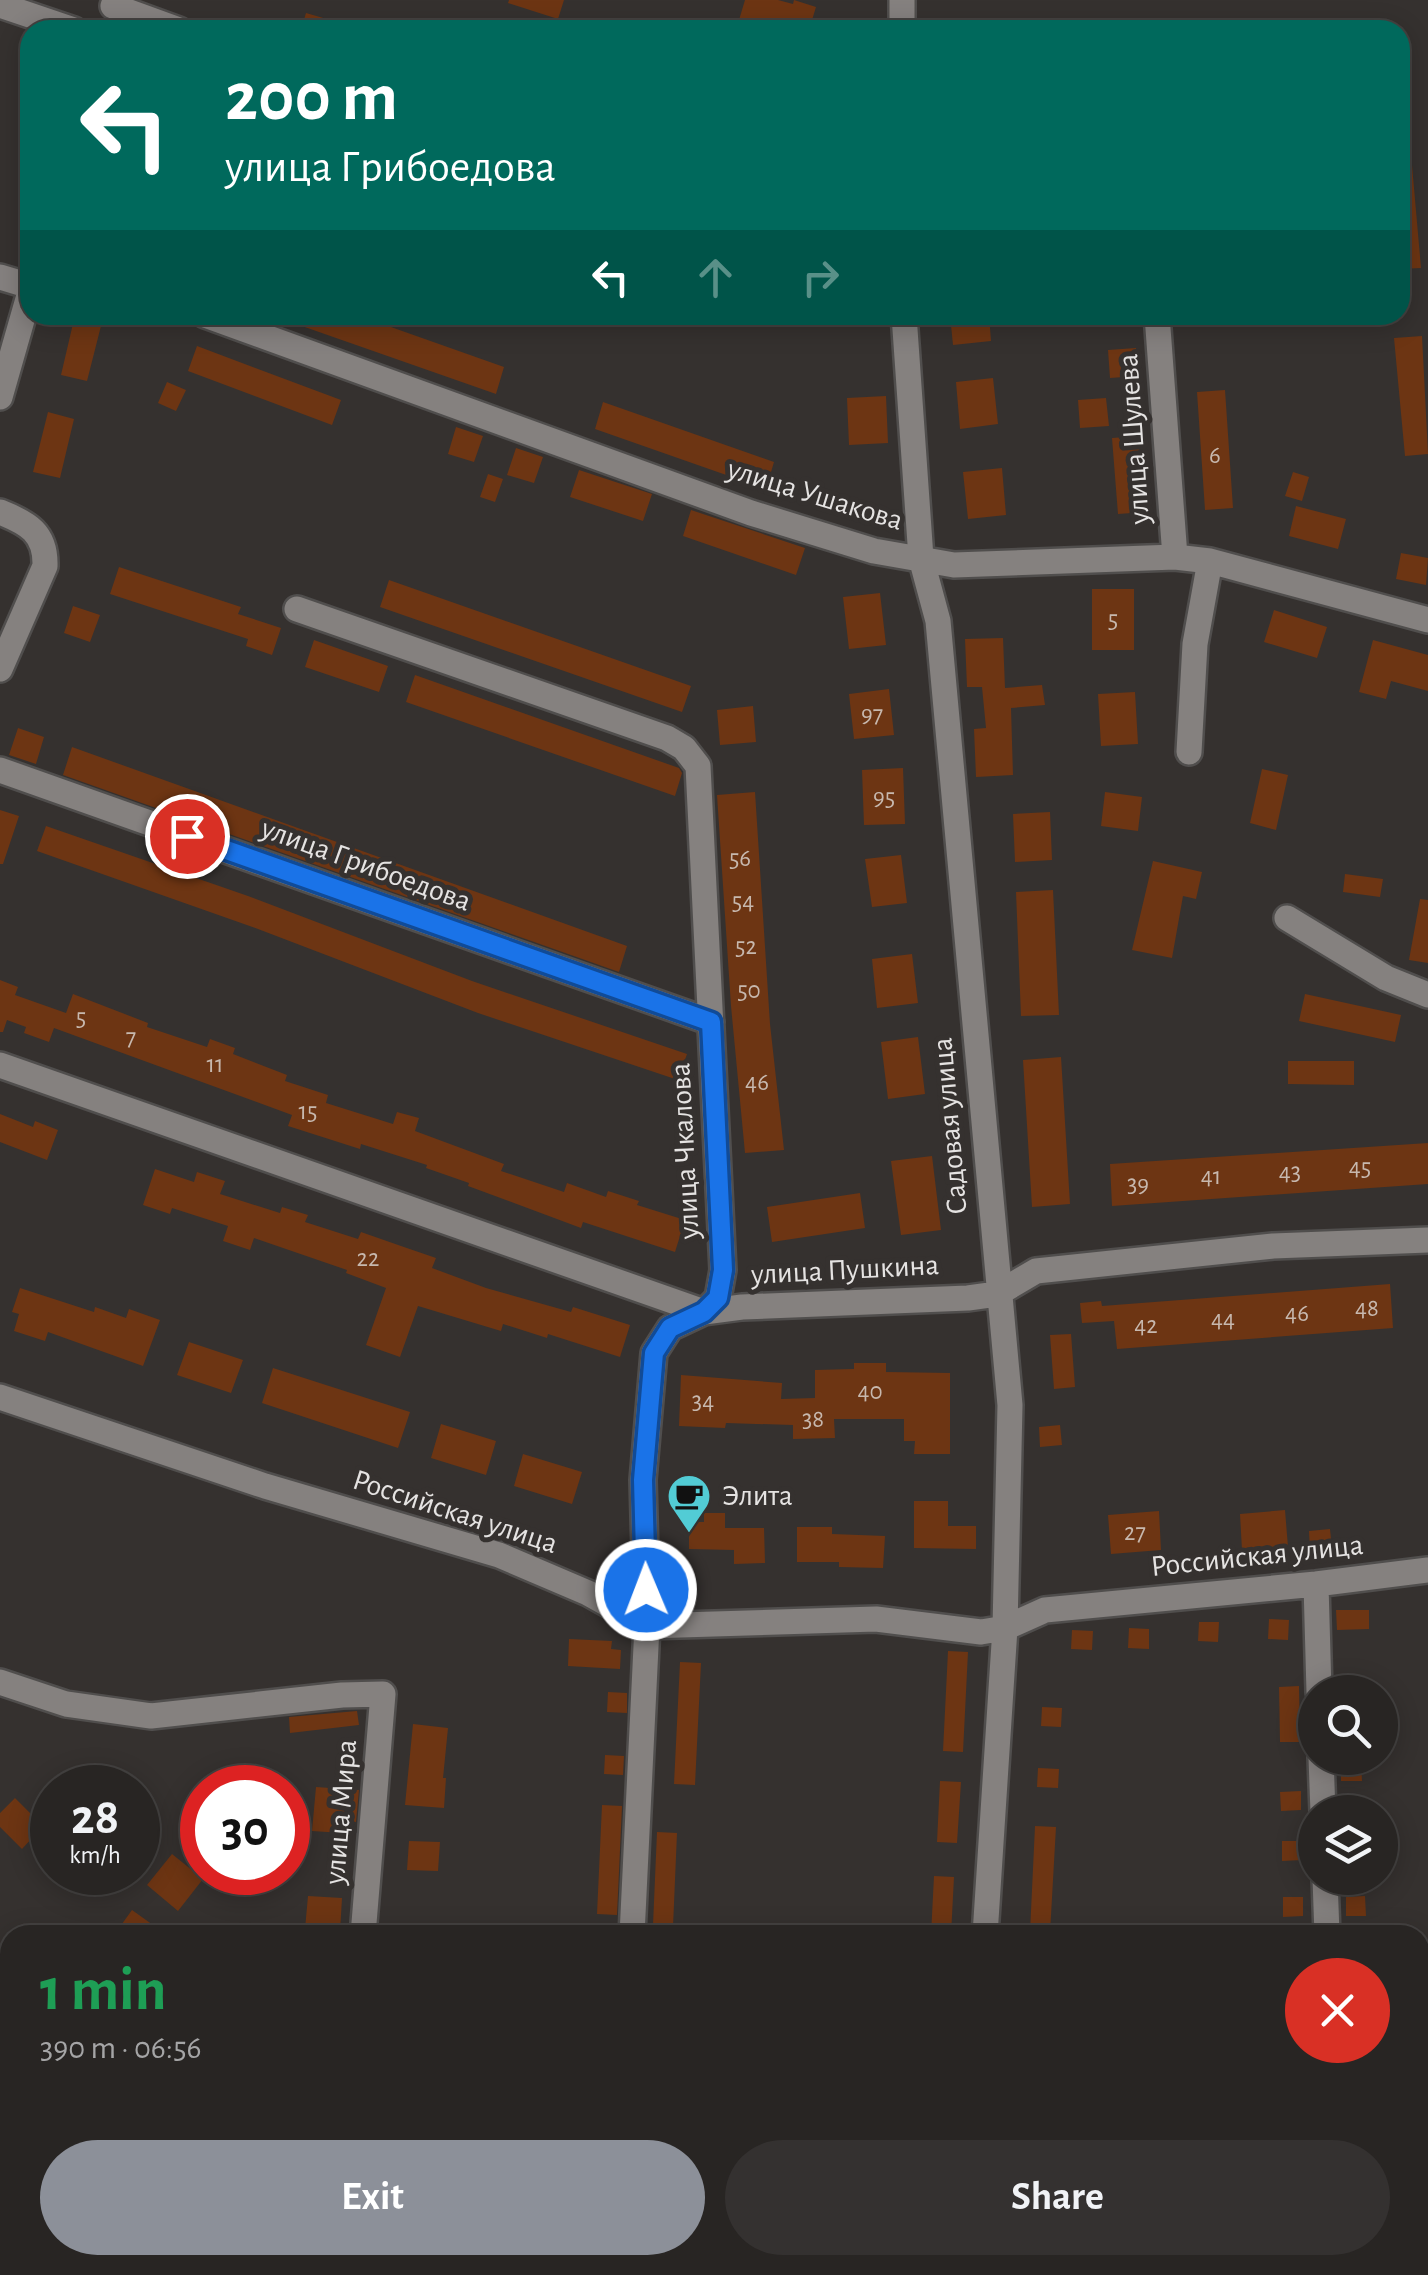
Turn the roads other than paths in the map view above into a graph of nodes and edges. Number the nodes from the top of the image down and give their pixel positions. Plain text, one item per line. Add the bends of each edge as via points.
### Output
1 (0, 5) edge
2 (111, 12) edge
3 (44, 20) edge
4 (141, 20) edge
5 (20, 325) edge
6 (233, 325) edge
7 (905, 325) edge
8 (1158, 325) edge
9 (0, 397) edge
10 (0, 512) edge
11 (1176, 557) junction
12 (921, 558) junction
13 (1210, 561) junction
14 (297, 610) dead end
15 (1428, 620) edge
16 (0, 669) edge
17 (1189, 752) dead end
18 (0, 770) edge
19 (1287, 918) dead end
20 (1428, 995) edge
21 (711, 1022) junction
22 (0, 1065) edge
23 (1428, 1240) edge
24 (998, 1294) junction
25 (704, 1312) junction
26 (0, 1397) edge
27 (1428, 1570) edge
28 (1316, 1584) junction
29 (647, 1626) junction
30 (1005, 1628) junction
31 (1319, 1675) edge
32 (0, 1682) edge
33 (1326, 1895) edge
34 (364, 1925) edge
35 (632, 1925) edge
36 (986, 1925) edge
37 (1327, 1925) edge

1 - 3 street
2 - 4 street
5 - 9 street
6 - 12 street, улица Ушакова via 751,513 874,551
7 - 12 street, Садовая улица
8 - 11 street, улица Шулева
10 - 16 street via 32,527 41,538 45,566
11 - 12 street, улица Ушакова via 954,565
11 - 13 street, улица Ушакова
12 - 24 street, Садовая улица via 938,622
13 - 15 street, улица Ушакова
13 - 17 street via 1195,644
14 - 21 street, улица Чкалова via 684,748 698,766
18 - 21 street, улица Грибоедова
19 - 20 street via 1386,978
21 - 25 street, улица Чкалова via 723,1270 718,1298
22 - 25 street, улица Пушкина
23 - 24 street, улица Пушкина via 1273,1246 1036,1272
24 - 25 street, улица Пушкина
24 - 30 street, Садовая улица via 1010,1405
25 - 29 street via 670,1328 654,1353 643,1480
26 - 29 street, Российская улица via 264,1486 499,1555
27 - 28 street, Российская улица
28 - 30 street, Российская улица via 1046,1610
28 - 31 street
29 - 30 street, Российская улица via 876,1618 981,1632
29 - 35 street
30 - 36 street, Садовая улица
32 - 34 street, улица Мира via 66,1704 151,1716 383,1694
33 - 37 street

